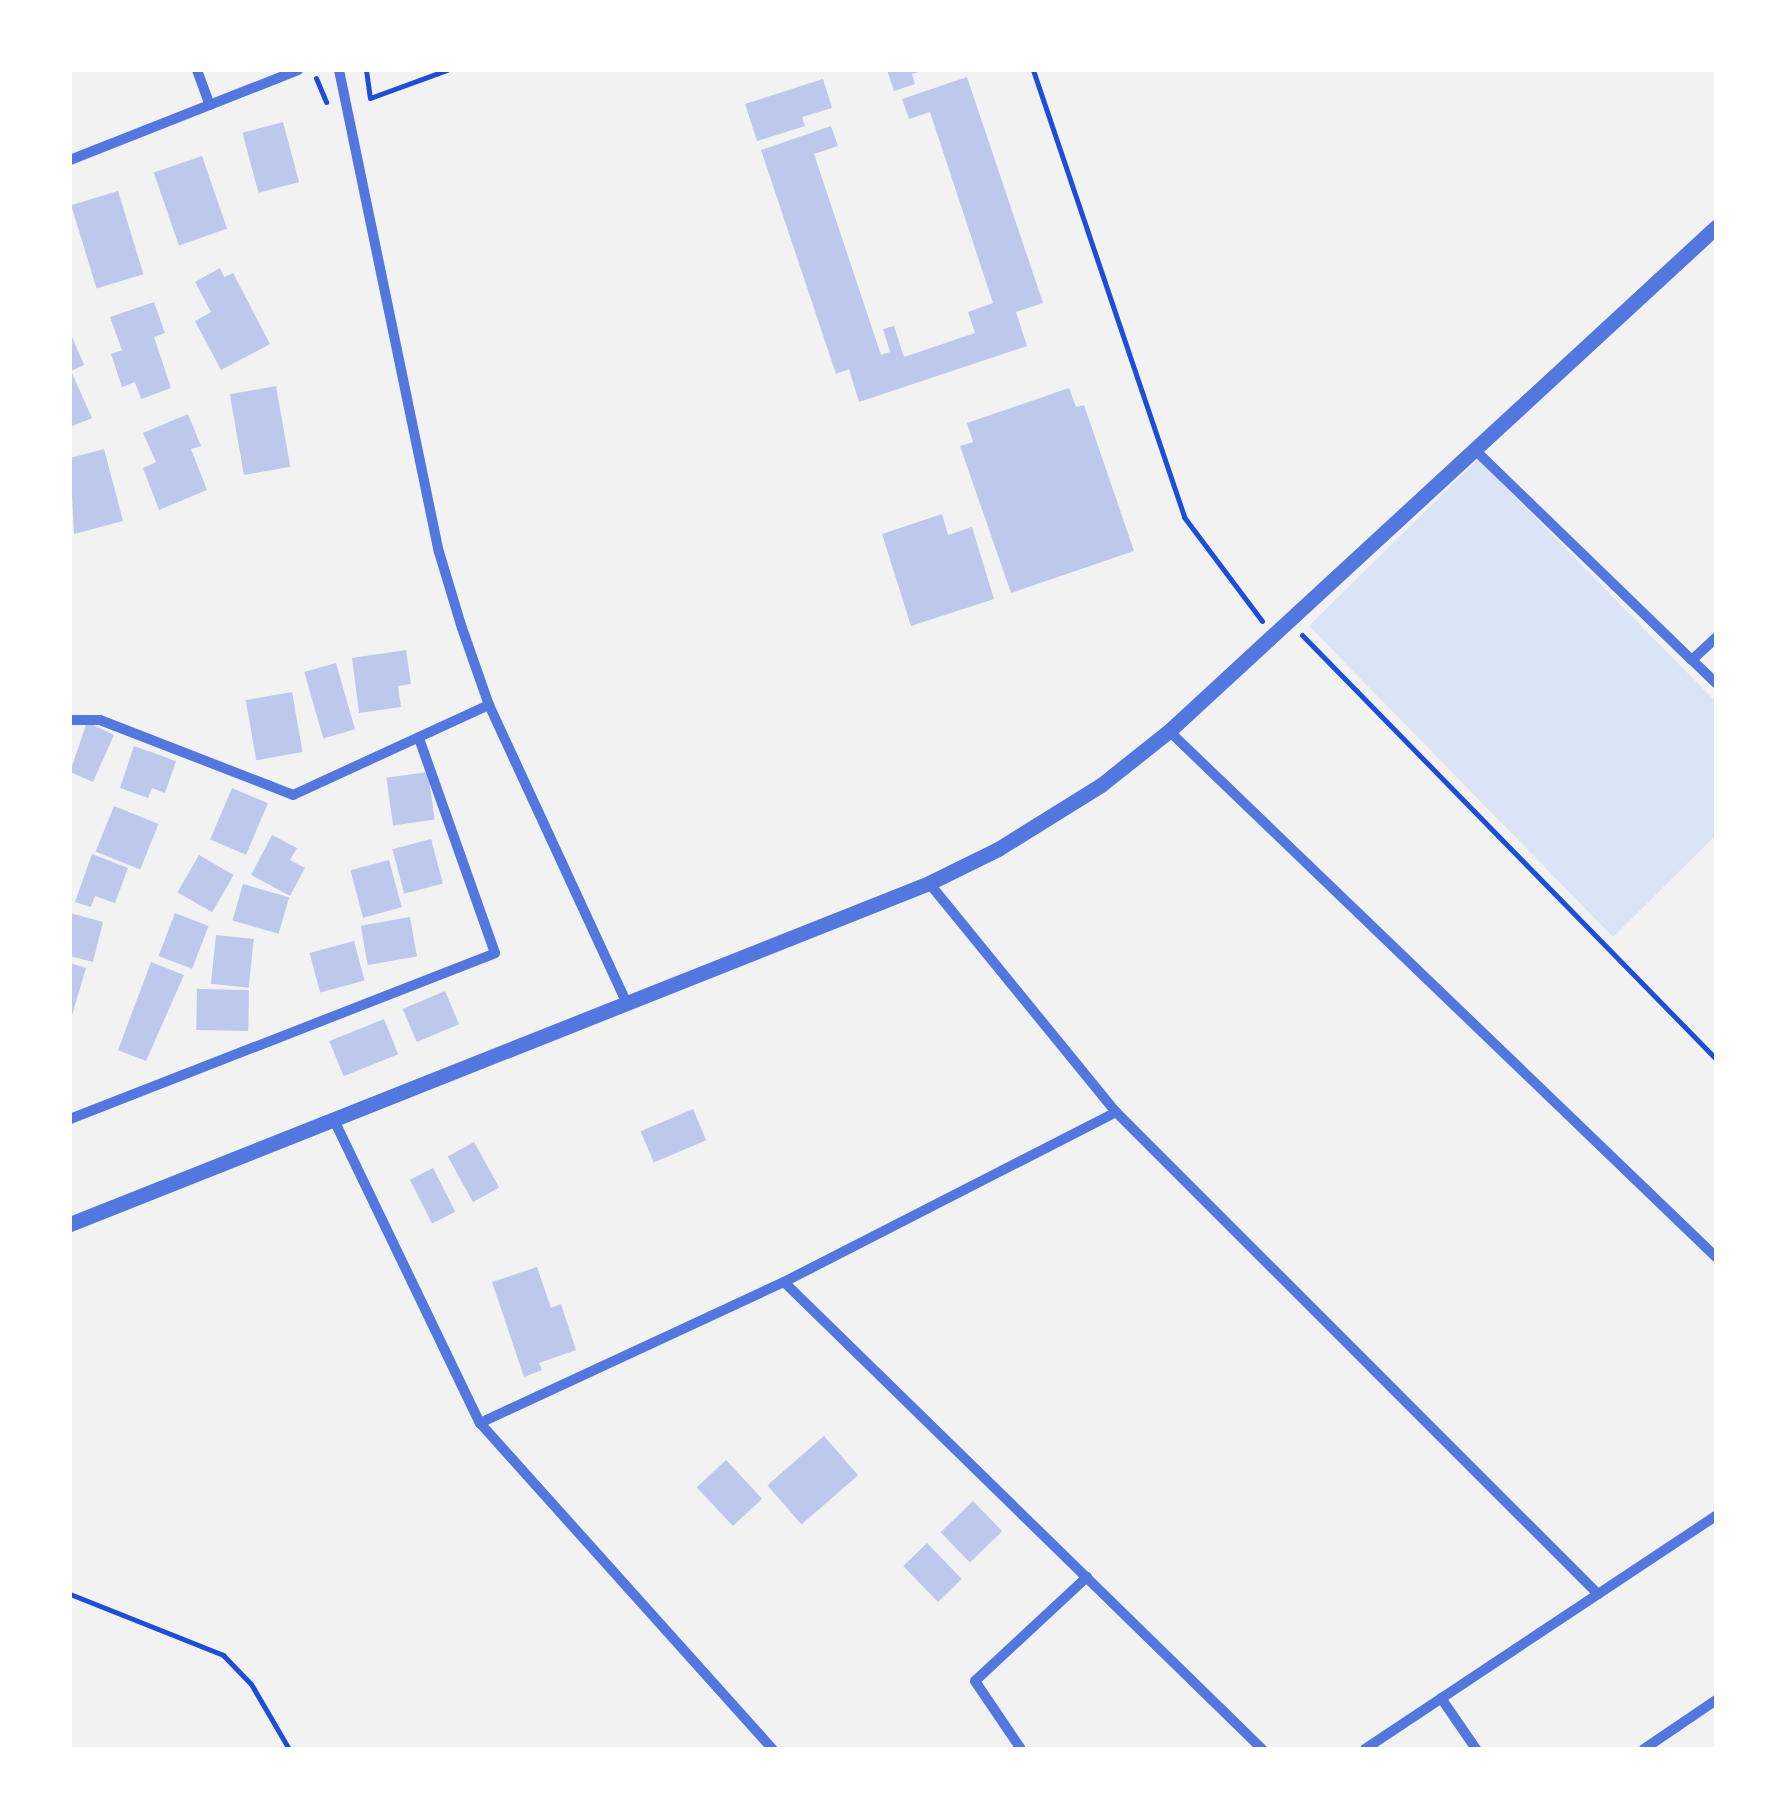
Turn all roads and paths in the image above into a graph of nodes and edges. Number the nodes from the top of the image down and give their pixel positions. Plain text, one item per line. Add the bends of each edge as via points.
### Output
1 (196, 70) edge
2 (298, 70) edge
3 (314, 70) edge
4 (339, 70) edge
5 (366, 70) edge
6 (447, 70) edge
7 (1032, 70) edge
8 (322, 102) dead end
9 (210, 104) junction
10 (70, 160) edge
11 (1716, 227) edge
12 (1474, 449) junction
13 (1288, 621) junction
14 (1273, 636) junction
15 (1716, 638) edge
16 (1692, 660) junction
17 (1716, 683) edge
18 (489, 706) junction
19 (70, 720) edge
20 (1169, 730) junction
21 (418, 738) junction
22 (928, 883) junction
23 (626, 1000) junction
24 (1716, 1059) edge
25 (1116, 1112) junction
26 (333, 1118) junction
27 (70, 1120) edge
28 (70, 1224) edge
29 (1716, 1257) edge
30 (784, 1282) junction
31 (480, 1423) junction
32 (1716, 1516) edge
33 (1087, 1578) junction
34 (70, 1594) edge
35 (1598, 1594) junction
36 (1441, 1698) junction
37 (1716, 1700) edge
38 (289, 1749) edge
39 (773, 1749) edge
40 (1022, 1749) edge
41 (1262, 1749) edge
42 (1364, 1749) edge
43 (1476, 1749) edge
44 (1644, 1749) edge

1 - 9 street
2 - 9 street
3 - 8 path
4 - 18 street via 439,552
5 - 6 path via 370,98
7 - 14 path via 1184,517
9 - 10 street
11 - 12 street
12 - 13 street
12 - 16 street
13 - 14 street
13 - 24 path
14 - 20 street
15 - 16 street
16 - 17 street
18 - 21 street
18 - 23 street
19 - 21 street via 100,720 293,795
20 - 22 street via 1101,786
20 - 29 street
21 - 27 street via 494,953
22 - 23 street
22 - 25 street
23 - 26 street
25 - 30 street
25 - 35 street
26 - 28 street
26 - 31 street
30 - 31 street
30 - 33 street
31 - 39 street
32 - 35 street
33 - 40 street via 974,1682
33 - 41 street
34 - 38 path via 223,1655 251,1684
35 - 36 street
36 - 42 street
36 - 43 street
37 - 44 street

